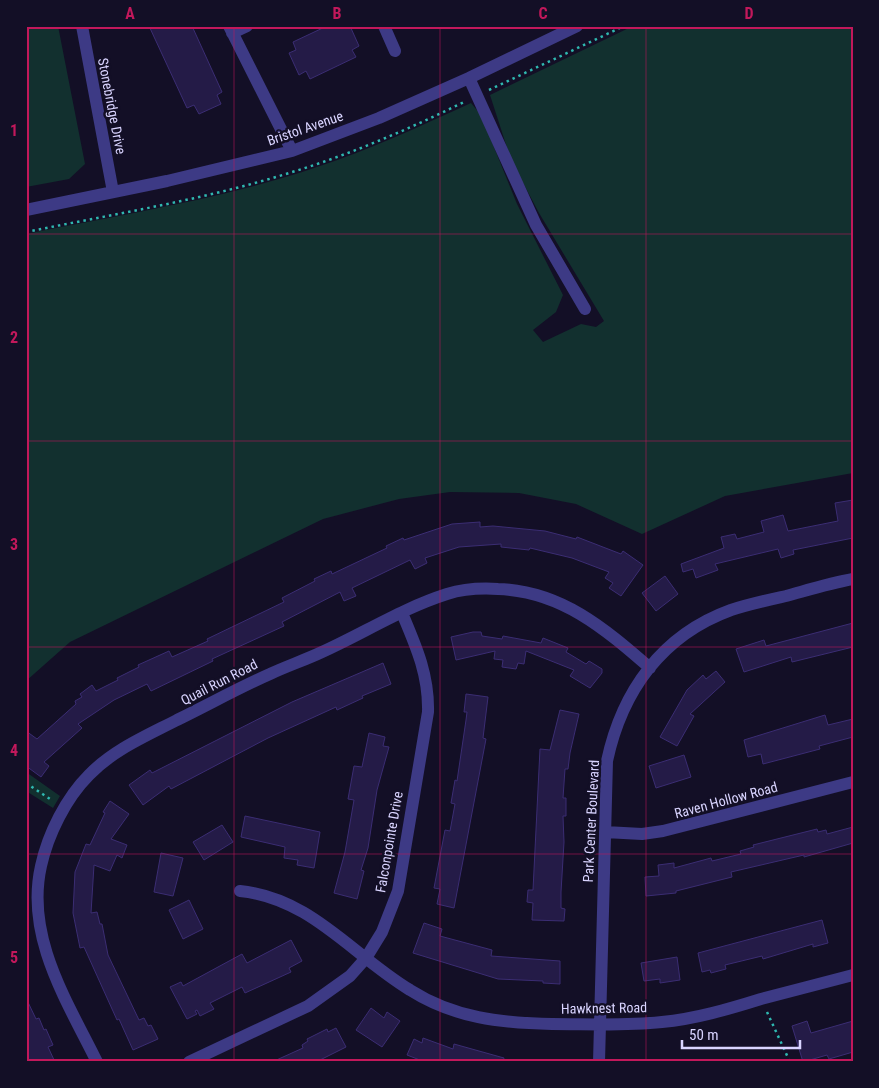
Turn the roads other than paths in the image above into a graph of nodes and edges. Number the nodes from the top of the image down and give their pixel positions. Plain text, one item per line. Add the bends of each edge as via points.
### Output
1 (82, 26) edge
2 (247, 26) edge
3 (384, 26) edge
4 (576, 26) edge
5 (230, 30) edge
6 (395, 51) dead end
7 (469, 78) junction
8 (292, 151) junction
9 (113, 192) junction
10 (26, 210) edge
11 (585, 309) dead end
12 (853, 579) edge
13 (402, 613) junction
14 (650, 668) junction
15 (853, 782) edge
16 (605, 832) junction
17 (240, 891) dead end
18 (366, 958) junction
19 (853, 975) edge
20 (599, 1025) junction
21 (97, 1062) edge
22 (189, 1062) edge
23 (599, 1062) edge

1 - 9 street, Stonebridge Drive
2 - 5 street
3 - 6 street
4 - 7 street, Bristol Avenue
5 - 8 street
7 - 8 street, Bristol Avenue via 379,118
7 - 11 street via 536,225
8 - 9 street, Bristol Avenue
9 - 10 street, Bristol Avenue
12 - 14 street, Park Center Boulevard via 731,611 685,634
13 - 14 street, Quail Run Road via 432,599 466,591 498,588 533,593 565,604 593,620
13 - 18 street, Falconpointe Drive via 424,671 428,712 398,891 382,932
13 - 21 street, Quail Run Road via 133,742 101,764 77,788 46,849 38,886 39,923 53,971
14 - 16 street, Park Center Boulevard via 629,697 615,727 607,761
15 - 16 street, Raven Hollow Road via 663,832
16 - 20 street, Park Center Boulevard
17 - 18 street, Hawknest Road via 262,893 285,901
18 - 20 street, Hawknest Road via 410,990 463,1014 499,1021
18 - 22 street, Falconpointe Drive via 350,976 308,1006
19 - 20 street, Hawknest Road via 690,1018
20 - 23 street, Park Center Boulevard

